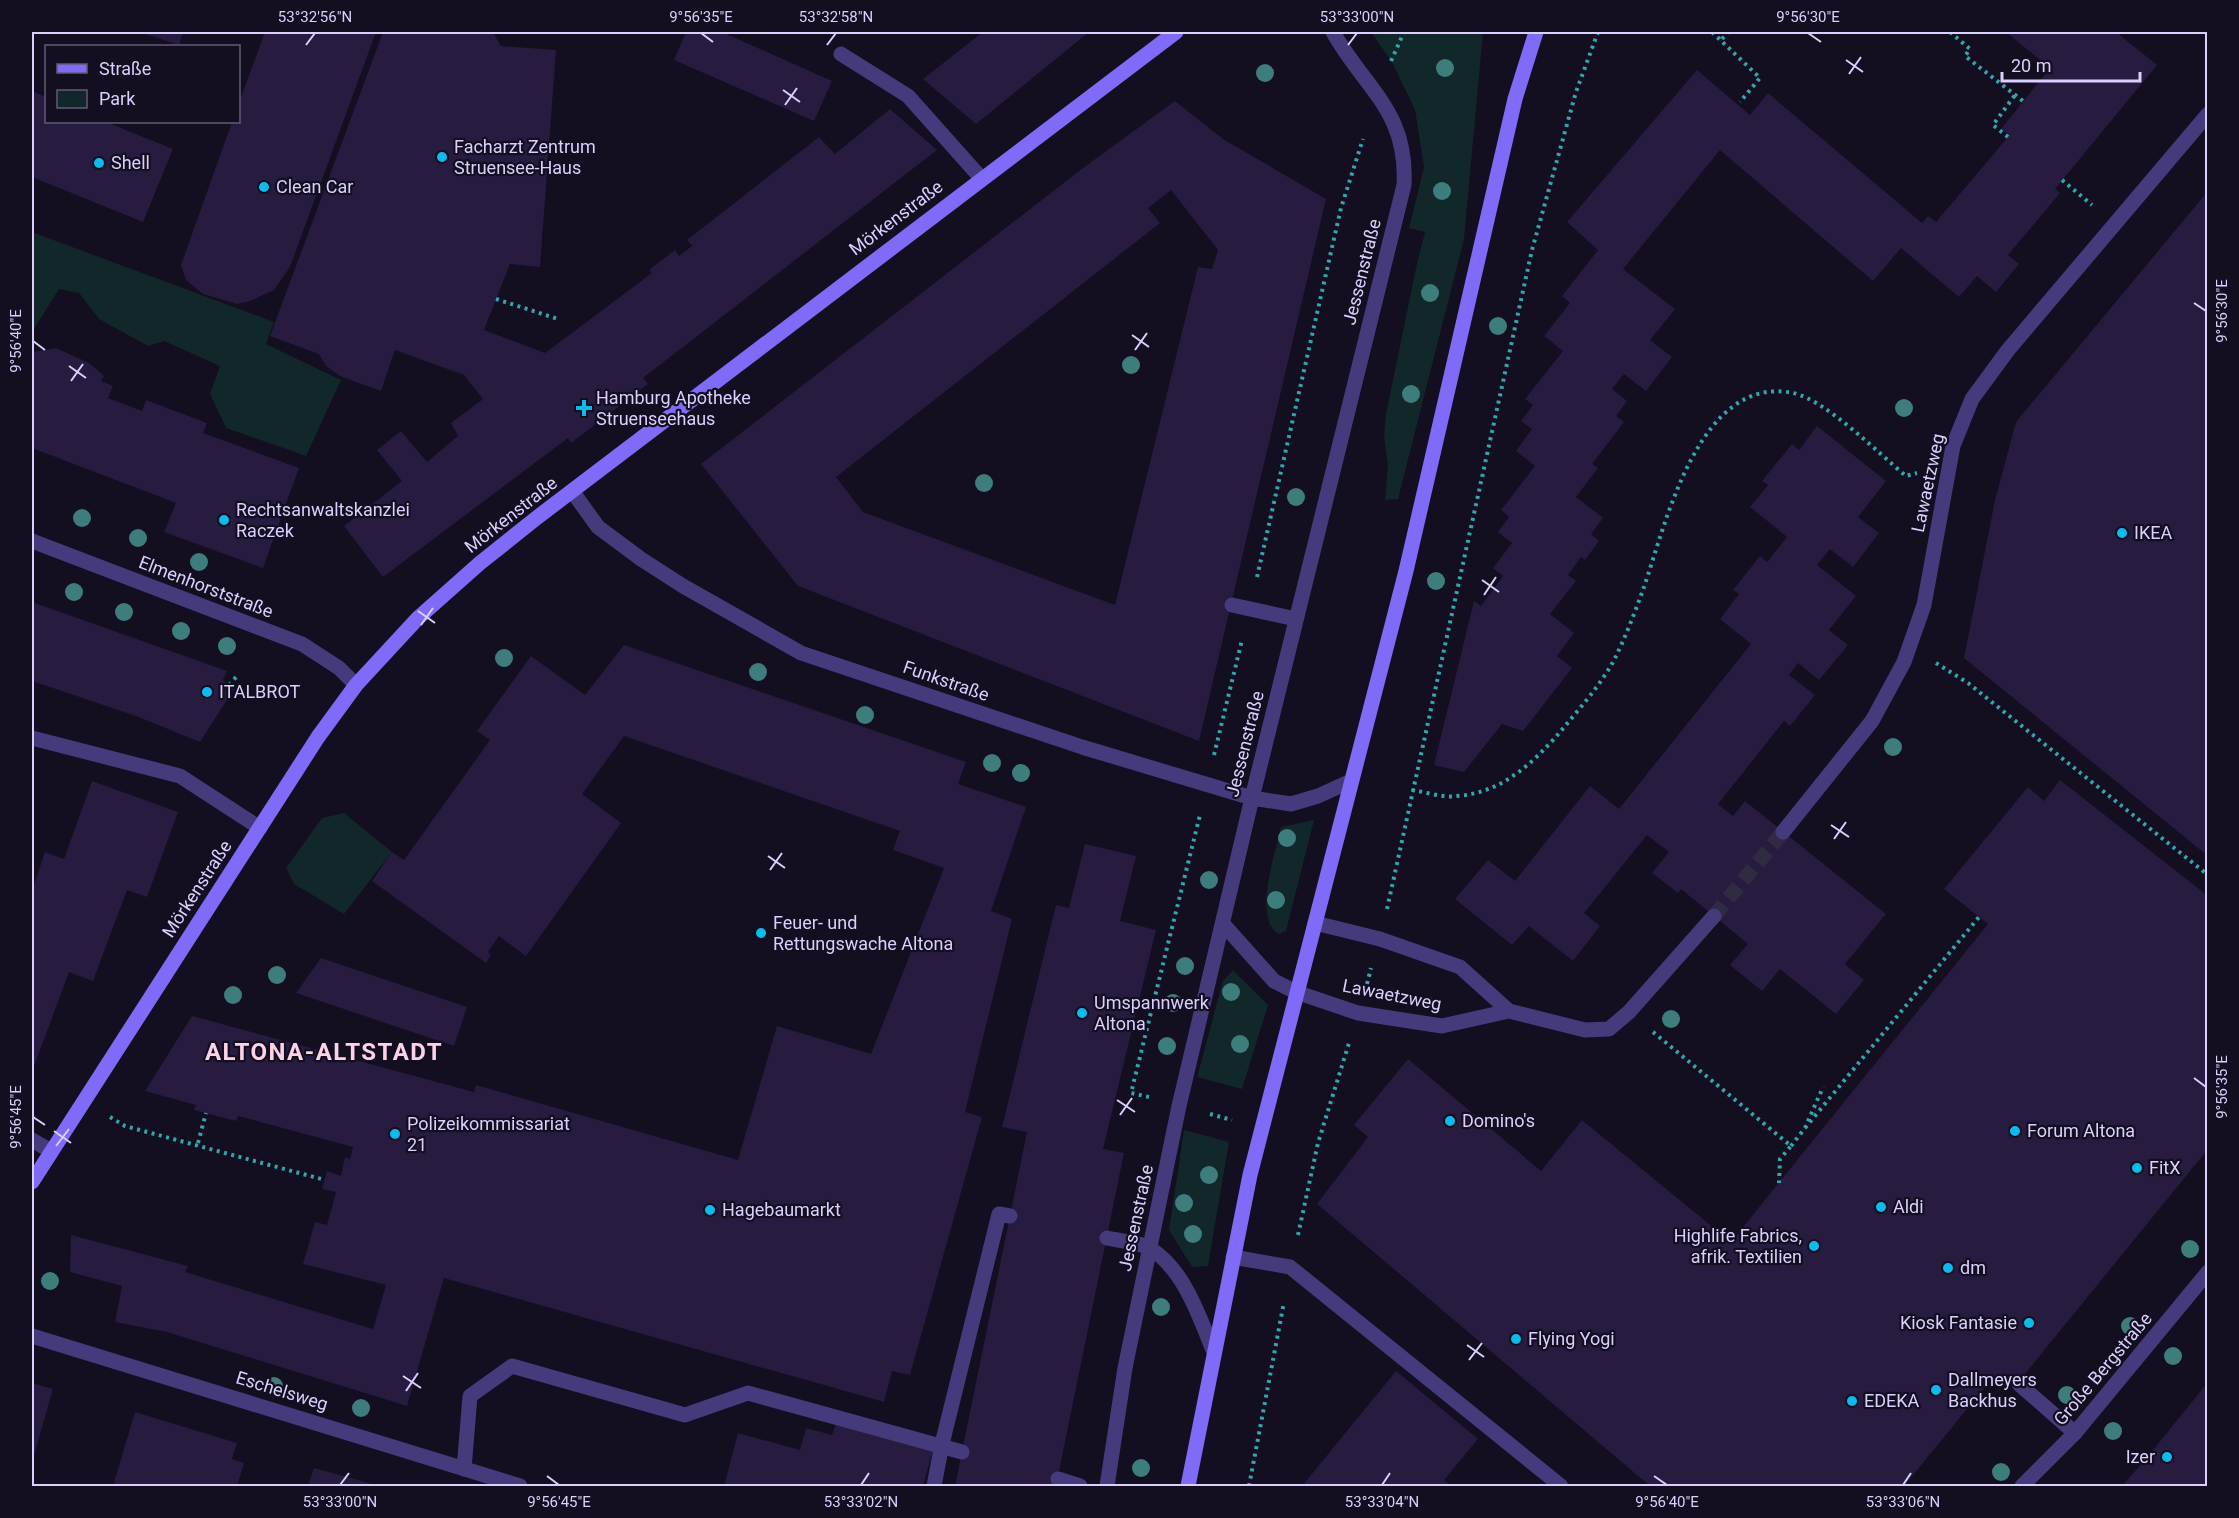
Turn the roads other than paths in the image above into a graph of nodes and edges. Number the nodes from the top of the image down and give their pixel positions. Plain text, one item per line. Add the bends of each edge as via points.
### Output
1 (1176, 32) edge
2 (1333, 32) edge
3 (1536, 32) edge
4 (841, 54) dead end
5 (2208, 114) edge
6 (981, 178) junction
7 (572, 490) junction
8 (32, 541) edge
9 (1232, 605) dead end
10 (1296, 619) junction
11 (356, 685) junction
12 (32, 738) edge
13 (1351, 781) junction
14 (1252, 798) junction
15 (260, 828) junction
16 (1784, 832) tunnel mouth
17 (1714, 916) tunnel mouth
18 (1315, 923) junction
19 (1224, 925) junction
20 (1296, 992) junction
21 (1509, 1011) junction
22 (32, 1140) edge
23 (51, 1152) junction
24 (32, 1182) edge
25 (1005, 1215) dead end
26 (1107, 1238) dead end
27 (1149, 1248) junction
28 (1233, 1257) junction
29 (2208, 1272) edge
30 (32, 1336) edge
31 (1213, 1350) junction
32 (2019, 1384) dead end
33 (2075, 1433) junction
34 (942, 1444) junction
35 (962, 1452) dead end
36 (464, 1469) junction
37 (1058, 1479) dead end
38 (520, 1486) edge
39 (934, 1486) edge
40 (1080, 1486) edge
41 (1107, 1486) edge
42 (1188, 1486) edge
43 (1561, 1486) edge
44 (2022, 1486) edge

1 - 6 street, Mörkenstraße
2 - 10 street, Jessenstraße via 1378,93 1394,126 1405,161 1404,185
3 - 13 street via 1515,99 1406,571
4 - 6 street via 908,96
5 - 16 street, Lawaetzweg via 2000,362 1969,406 1953,446 1924,605 1910,647 1872,721
6 - 7 street, Mörkenstraße
7 - 11 street, Mörkenstraße via 418,618
7 - 14 street, Funkstraße via 598,527 641,559 801,653 1082,747
8 - 11 street, Elmenhorststraße via 302,644 339,668
9 - 10 street
10 - 14 street, Jessenstraße
11 - 15 street, Mörkenstraße via 318,736
12 - 15 street via 180,776
13 - 14 street, Funkstraße via 1291,804
13 - 18 street
14 - 19 street, Jessenstraße
15 - 23 street, Mörkenstraße
17 - 21 street, Lawaetzweg via 1629,1012 1609,1029 1585,1030
18 - 20 street
18 - 21 street, Lawaetzweg via 1380,939 1460,968
19 - 20 street, Lawaetzweg via 1274,981
19 - 27 street, Jessenstraße
20 - 21 street, Lawaetzweg via 1358,1013 1442,1026
20 - 28 street
22 - 23 street
23 - 24 street, Mörkenstraße
25 - 34 street
26 - 27 street
27 - 31 street via 1163,1258 1181,1282
27 - 41 street, Jessenstraße
28 - 31 street
28 - 43 street via 1290,1267
29 - 33 street, Große Bergstraße
30 - 36 street, Eschelsweg
31 - 42 street
32 - 33 street
33 - 44 street, Große Bergstraße
34 - 35 street
34 - 36 street via 748,1393 686,1415 512,1366 470,1396
34 - 39 street
36 - 38 street, Eschelsweg
37 - 40 street

